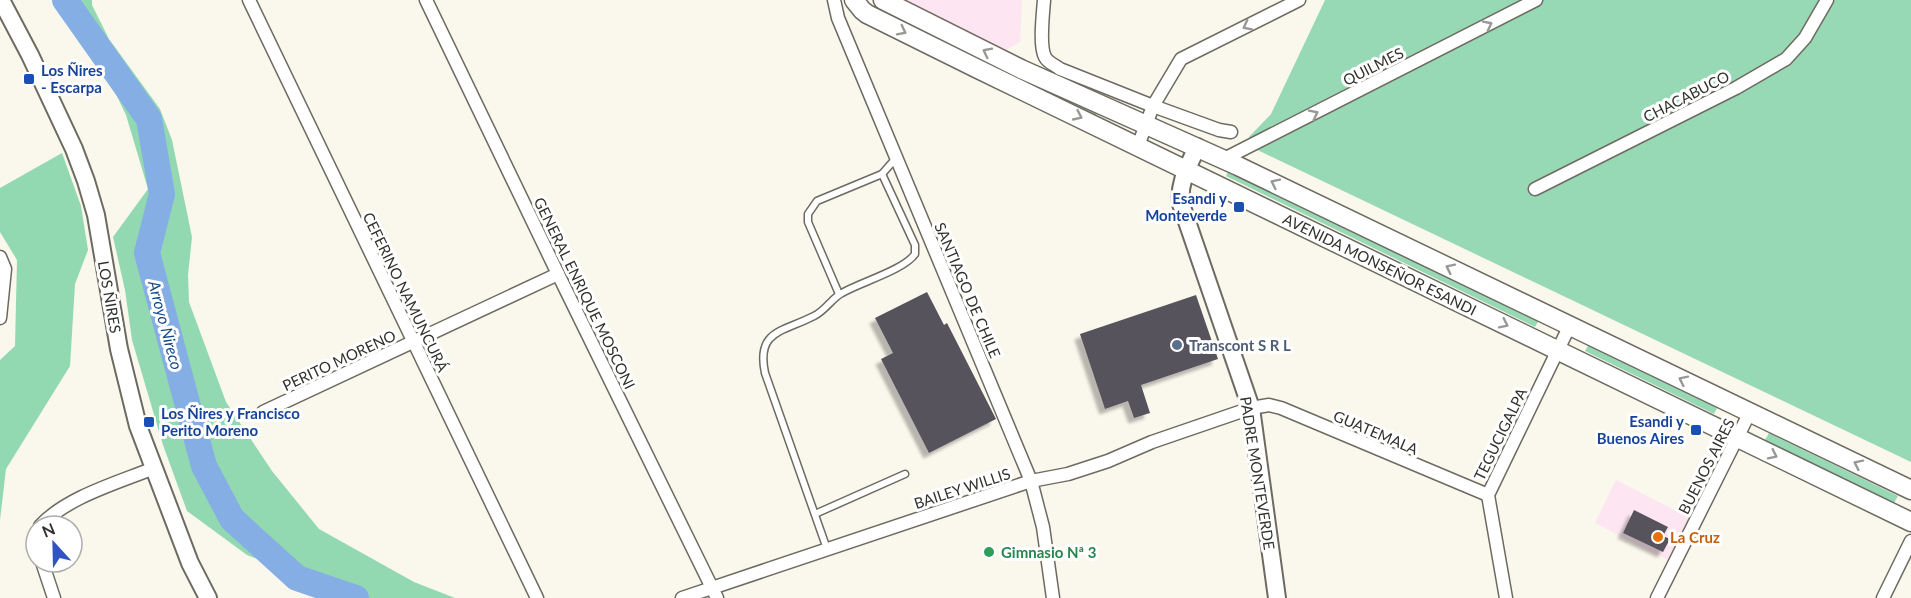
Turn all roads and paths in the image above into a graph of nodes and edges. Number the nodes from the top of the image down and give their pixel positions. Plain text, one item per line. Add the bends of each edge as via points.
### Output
1 (1, 0) edge
2 (249, 0) edge
3 (426, 0) edge
4 (834, 0) edge
5 (854, 0) edge
6 (883, 0) edge
7 (1044, 0) edge
8 (1299, 0) edge
9 (1536, 0) edge
10 (1827, 0) edge
11 (1152, 106) junction
12 (1146, 124) junction
13 (1232, 132) dead end
14 (1138, 146) junction
15 (1197, 147) junction
16 (896, 158) junction
17 (1224, 159) junction
18 (1186, 171) junction
19 (882, 174) junction
20 (1534, 189) dead end
21 (0, 257) edge
22 (558, 274) junction
23 (839, 294) junction
24 (0, 318) edge
25 (1570, 325) junction
26 (414, 342) junction
27 (1558, 350) junction
28 (1251, 408) junction
29 (263, 412) dead end
30 (1750, 412) junction
31 (1737, 438) junction
32 (154, 468) junction
33 (905, 474) dead end
34 (1031, 481) junction
35 (1911, 490) edge
36 (1488, 495) junction
37 (51, 514) edge
38 (815, 514) junction
39 (1911, 522) edge
40 (1911, 541) edge
41 (826, 549) junction
42 (46, 574) edge
43 (715, 592) edge
44 (54, 598) edge
45 (208, 598) edge
46 (537, 598) edge
47 (682, 598) edge
48 (1053, 598) edge
49 (1277, 598) edge
50 (1506, 598) edge
51 (1657, 598) edge
52 (1882, 598) edge

1 - 32 street, LOS ÑIRES via 35,65 86,181 96,215 125,376
2 - 26 street, CEFERINO NAMUNCURÁ
3 - 22 street, GENERAL ENRIQUE MOSCONI
4 - 16 street, SANTIAGO DE CHILE
5 -> 14 main road, AVENIDA MONSEÑOR ESANDI via 867,14
12 -> 6 main road, AVENIDA MONSEÑOR ESANDI via 1021,69
7 - 11 street via 1042,46 1049,61
8 -> 11 street via 1181,59
17 -> 9 street, QUILMES
10 - 20 street, CHACABUCO via 1805,38 1786,59
11 - 12 street
11 - 13 street
12 - 14 street
12 - 15 main road, AVENIDA MONSEÑOR ESANDI
14 - 18 main road, AVENIDA MONSEÑOR ESANDI
15 - 17 main road, AVENIDA MONSEÑOR ESANDI
15 - 18 street, PADRE MONTEVERDE
16 - 19 lane
16 - 34 street, SANTIAGO DE CHILE
25 -> 17 main road, AVENIDA MONSEÑOR ESANDI
18 -> 27 main road, AVENIDA MONSEÑOR ESANDI
18 - 28 street, PADRE MONTEVERDE via 1179,193 1181,204
19 - 23 lane via 817,201 808,214
19 - 23 lane via 915,245 915,254 906,263
21 - 24 street via 4,268
22 - 26 street, PERITO MORENO
22 - 43 street, GENERAL ENRIQUE MOSCONI
23 - 38 lane via 828,307 779,331 763,347 772,396
25 - 27 street, TEGUCIGALPA
30 -> 25 main road, AVENIDA MONSEÑOR ESANDI
26 - 29 street, PERITO MORENO
26 - 46 street, CEFERINO NAMUNCURÁ
27 - 31 main road, AVENIDA MONSEÑOR ESANDI
27 - 36 street, TEGUCIGALPA
28 - 34 street, BAILEY WILLIS via 1108,461
28 - 36 street, GUATEMALA via 1281,408
28 - 49 street, PADRE MONTEVERDE
30 - 31 street, BUENOS AIRES
35 -> 30 main road, AVENIDA MONSEÑOR ESANDI
31 -> 39 main road, AVENIDA MONSEÑOR ESANDI
31 - 51 street, BUENOS AIRES
32 - 37 street via 66,504
32 - 45 street, LOS ÑIRES via 190,563
33 - 38 lane
34 - 41 street, BAILEY WILLIS
34 - 48 street, SANTIAGO DE CHILE via 1043,527
36 - 50 street, TEGUCIGALPA
38 - 41 lane
40 - 52 street
41 - 43 street, BAILEY WILLIS
42 - 44 street
43 - 47 street, BAILEY WILLIS

